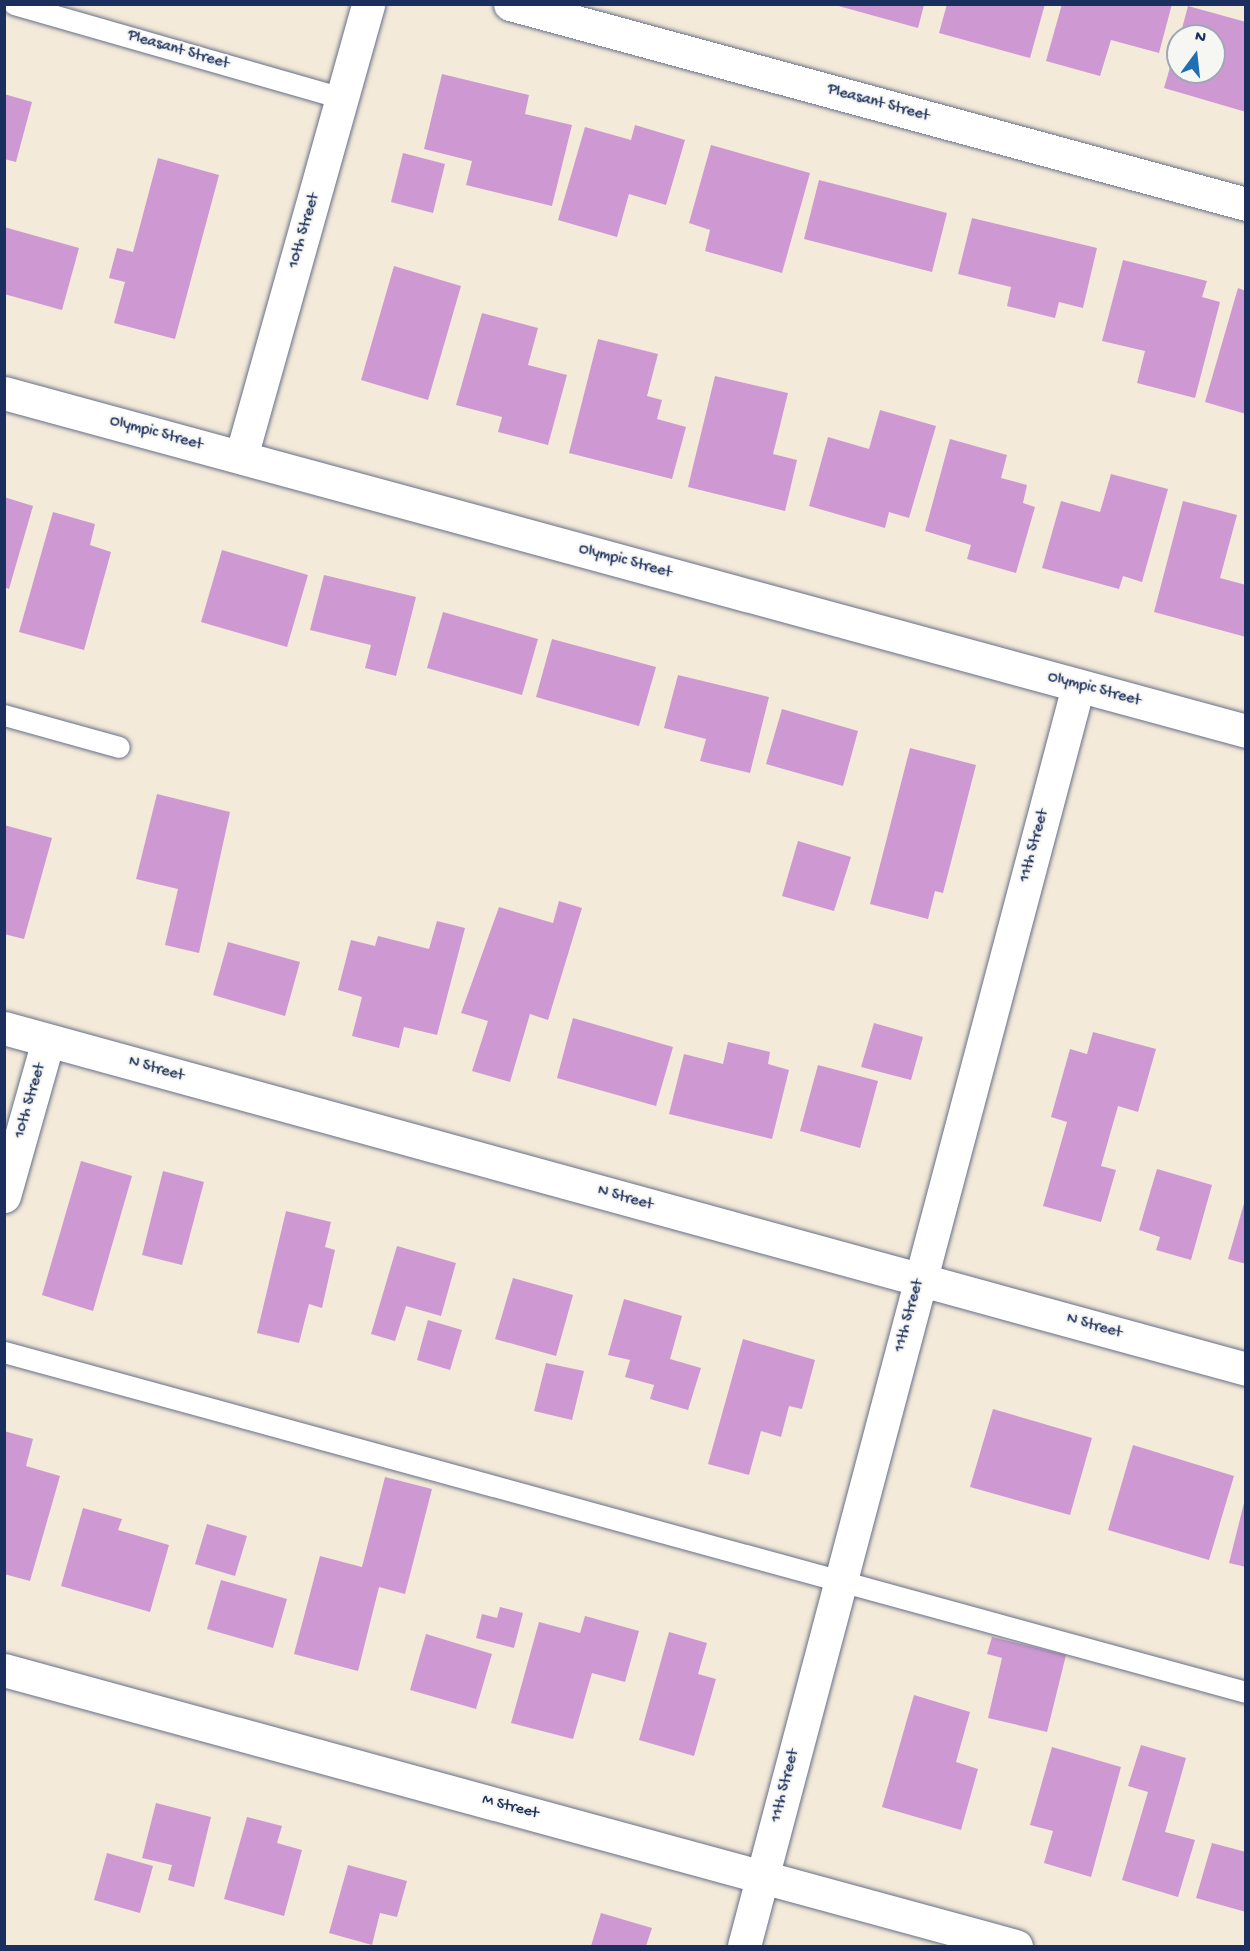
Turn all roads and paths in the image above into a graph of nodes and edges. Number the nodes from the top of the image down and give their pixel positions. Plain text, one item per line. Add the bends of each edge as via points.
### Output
1 (14, 4) edge
2 (368, 4) edge
3 (510, 4) edge
4 (342, 98) junction
5 (1245, 204) edge
6 (4, 393) edge
7 (241, 457) junction
8 (1078, 686) junction
9 (4, 715) edge
10 (1245, 731) edge
11 (119, 747) dead end
12 (4, 1028) edge
13 (48, 1041) junction
14 (4, 1196) edge
15 (920, 1280) junction
16 (4, 1352) edge
17 (1245, 1369) edge
18 (839, 1580) junction
19 (4, 1670) edge
20 (1245, 1692) edge
21 (762, 1877) junction
22 (744, 1947) edge
23 (1016, 1947) edge

1 - 4 lane, Pleasant Street
2 - 4 street, 10th Street
3 - 5 street, Pleasant Street
4 - 7 street, 10th Street
6 - 7 street, Olympic Street
7 - 8 street, Olympic Street
8 - 10 street, Olympic Street
8 - 15 street, 11th Street
9 - 11 lane
12 - 13 street, N Street
13 - 14 street, 10th Street
13 - 15 street, N Street
15 - 17 street, N Street
15 - 18 street, 11th Street
16 - 18 lane
18 - 20 lane
18 - 21 street, 11th Street
19 - 21 street, M Street
21 - 22 street, 11th Street
21 - 23 street, M Street

